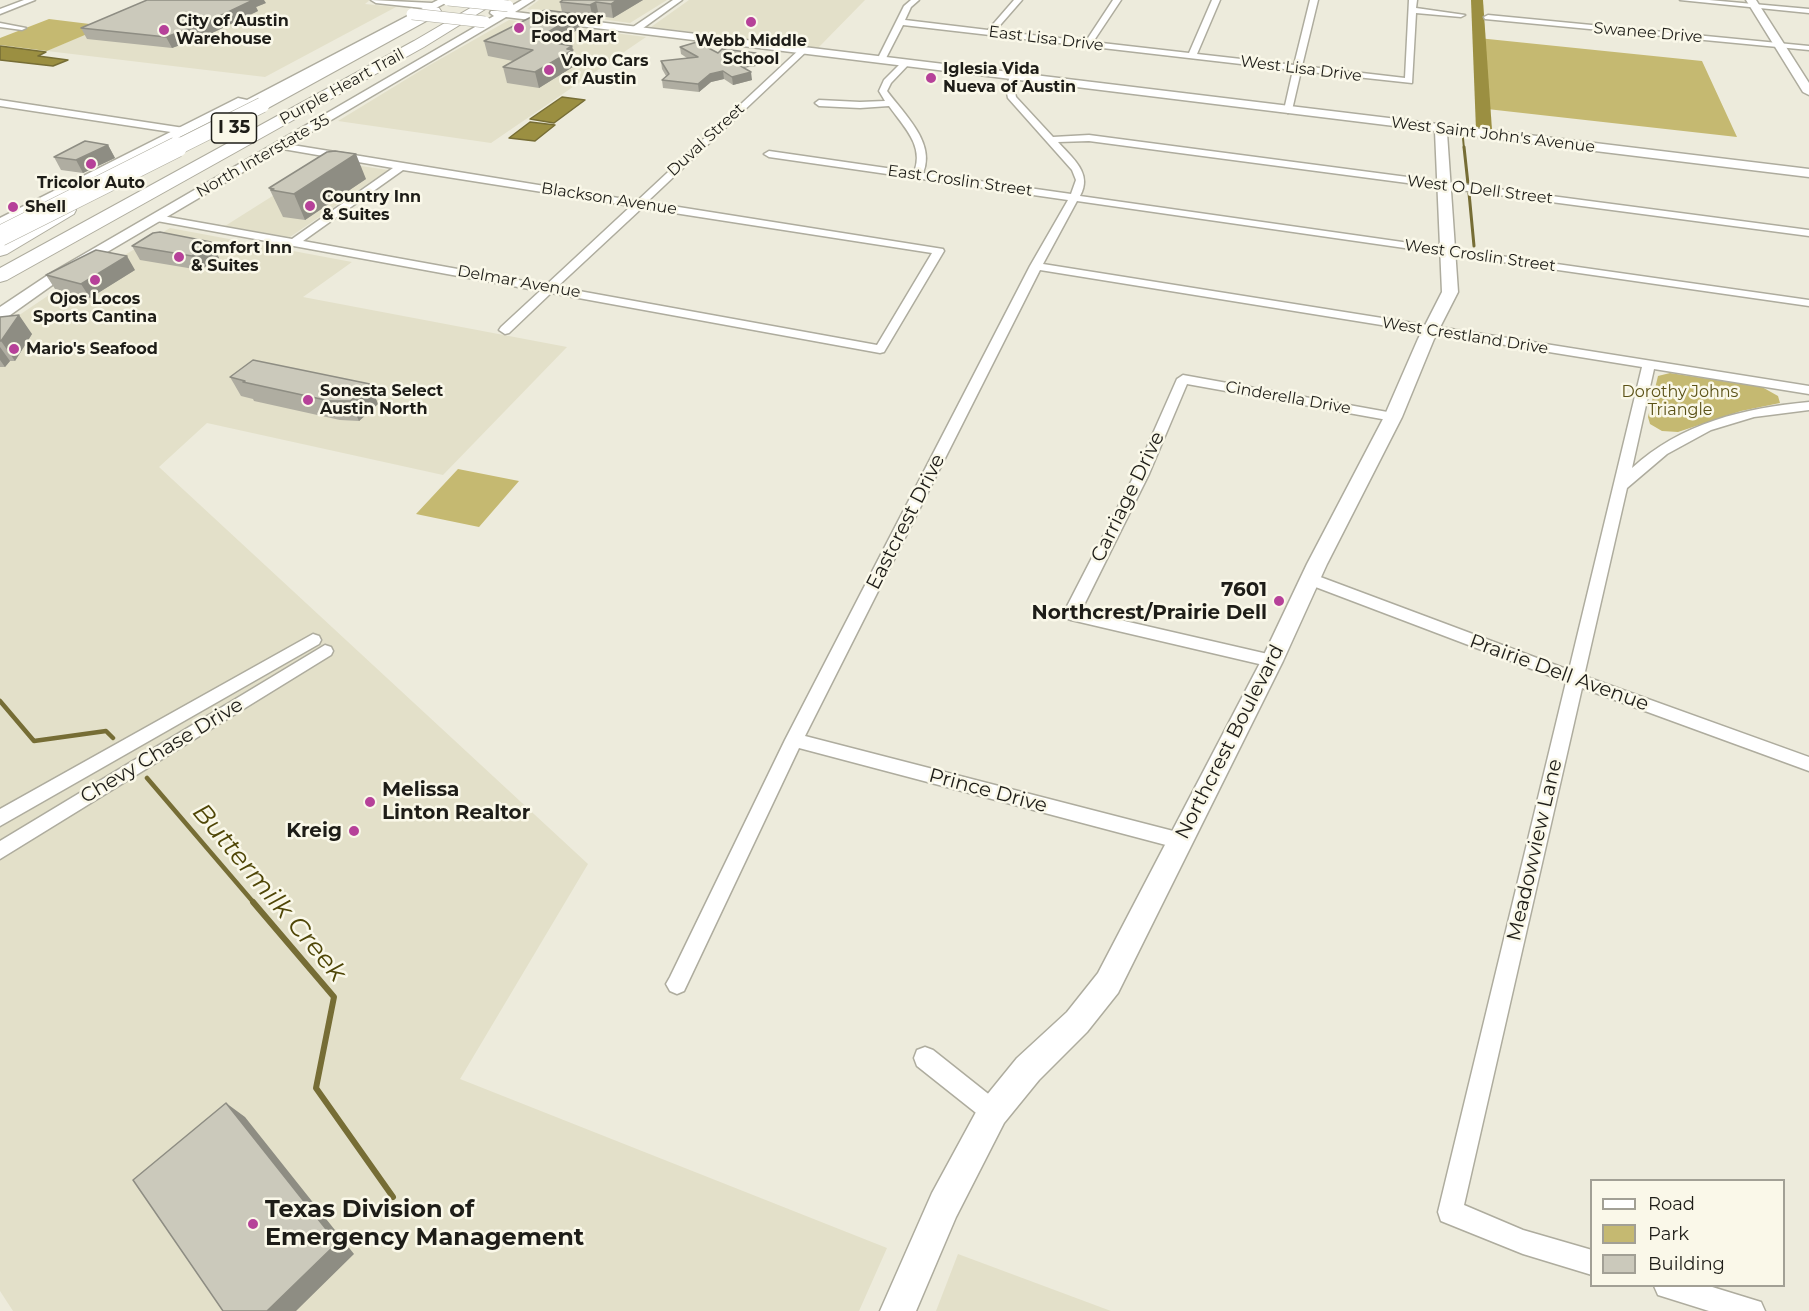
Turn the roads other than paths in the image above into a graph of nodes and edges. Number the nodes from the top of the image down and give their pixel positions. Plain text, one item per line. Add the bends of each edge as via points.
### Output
1 (31, 0) edge
2 (376, 0) edge
3 (447, 0) edge
4 (456, 0) edge
5 (468, 0) edge
6 (678, 0) edge
7 (915, 0) edge
8 (1018, 0) edge
9 (1117, 0) edge
10 (1216, 0) edge
11 (1314, 0) edge
12 (1413, 0) edge
13 (1684, 0) edge
14 (1753, 3) edge
15 (509, 5) edge
16 (419, 8) edge
17 (1413, 10) junction
18 (1809, 11) edge
19 (0, 12) edge
20 (1461, 15) dead end
21 (1488, 17) dead end
22 (900, 22) junction
23 (486, 24) junction
24 (0, 25) edge
25 (22, 28) dead end
26 (636, 29) junction
27 (990, 32) junction
28 (1088, 44) junction
29 (1779, 45) junction
30 (1809, 48) edge
31 (804, 50) junction
32 (1192, 56) junction
33 (881, 60) junction
34 (906, 63) junction
35 (1297, 68) junction
36 (1014, 76) junction
37 (1809, 92) edge
38 (0, 103) edge
39 (819, 103) dead end
40 (890, 103) junction
41 (255, 104) junction
42 (1288, 110) junction
43 (1441, 129) junction
44 (184, 131) junction
45 (1052, 140) junction
46 (280, 146) junction
47 (769, 154) dead end
48 (401, 167) junction
49 (1809, 173) edge
50 (917, 175) junction
51 (1445, 186) junction
52 (1072, 197) junction
53 (137, 200) junction
54 (639, 203) junction
55 (1152, 209) joint
56 (157, 218) junction
57 (0, 225) edge
58 (1809, 233) edge
59 (0, 236) edge
60 (295, 242) junction
61 (0, 250) edge
62 (1449, 252) junction
63 (0, 256) edge
64 (1036, 266) junction
65 (0, 276) edge
66 (549, 288) junction
67 (0, 292) edge
68 (23, 297) junction
69 (1809, 303) edge
70 (0, 315) edge
71 (505, 330) dead end
72 (1430, 331) junction
73 (880, 349) joint
74 (1649, 365) junction
75 (1183, 379) joint
76 (1809, 390) edge
77 (1809, 406) edge
78 (1393, 417) junction
79 (1620, 487) junction
80 (1310, 579) junction
81 (1272, 661) junction
82 (1575, 680) junction
83 (794, 740) junction
84 (1809, 764) edge
85 (0, 818) edge
86 (1180, 841) junction
87 (0, 851) edge
88 (677, 984) dead end
89 (925, 1058) dead end
90 (993, 1112) junction
91 (1590, 1262) edge
92 (1670, 1287) edge
93 (898, 1311) edge
94 (1752, 1311) edge

1 - 19 street
2 - 16 street
3 - 15 street, bridge
3 - 41 street
4 - 41 highway
5 - 63 highway, Purple Heart Trail / I 35
6 - 26 street
7 - 22 street
8 - 27 street
9 - 28 street
10 - 32 street
11 - 35 street
12 - 17 street
13 - 14 street
14 - 18 street
14 - 29 street
15 - 16 street
15 - 23 street, North Interstate 35
15 - 26 street, West Saint John's Avenue
15 - 53 highway, Purple Heart Trail / I 35
15 - 68 street via 142,213 47,276
16 - 23 street, bridge
16 - 44 street
17 - 20 street
17 - 35 street, West Lisa Drive via 1409,81
21 - 29 street, Swanee Drive
22 - 27 street, East Lisa Drive
22 - 33 street
23 - 46 street, North Interstate 35
24 - 25 street
26 - 31 street, West Saint John's Avenue
27 - 28 street, East Lisa Drive
28 - 32 street, East Lisa Drive
29 - 30 street, Swanee Drive
29 - 37 street
31 - 33 street, West Saint John's Avenue
31 - 54 street, Duval Street
32 - 35 street, West Lisa Drive
33 - 34 street, West Saint John's Avenue
34 - 36 street, West Saint John's Avenue
34 - 40 street via 884,87
35 - 42 street
36 - 42 street, West Saint John's Avenue
36 - 45 street, Eastcrest Drive via 1012,98
38 - 44 street
39 - 40 street
40 - 50 street via 920,144 923,163
41 - 57 street
41 - 59 highway, bridge
41 - 61 highway
42 - 43 street, West Saint John's Avenue
43 - 49 street, West Saint John's Avenue
43 - 51 street, Northcrest Boulevard
44 - 57 street
45 - 51 street, West O Dell Street via 1085,138
45 - 52 street, Eastcrest Drive via 1080,173 1078,191
46 - 48 street, Blackson Avenue
46 - 56 street, North Interstate 35
47 - 50 street, East Croslin Street
48 - 54 street, Blackson Avenue
48 - 60 street
50 - 52 street, East Croslin Street
51 - 58 street, West O Dell Street
51 - 62 street, Northcrest Boulevard
52 - 55 street, East Croslin Street
52 - 64 street, Eastcrest Drive
53 - 65 highway, Purple Heart Trail / I 35
53 - 67 highway via 115,222
54 - 66 street, Duval Street
54 - 73 street, Blackson Avenue via 939,251
55 - 62 street, West Croslin Street
56 - 60 street, Delmar Avenue
56 - 68 street, North Interstate 35
60 - 66 street, Delmar Avenue
62 - 69 street, West Croslin Street
62 - 72 street, Northcrest Boulevard via 1450,292
64 - 72 street, West Crestland Drive
64 - 83 street, Eastcrest Drive
66 - 71 street, Duval Street
66 - 73 street, Delmar Avenue
68 - 70 street, North Interstate 35
72 - 74 street, West Crestland Drive
72 - 78 street, Northcrest Boulevard
74 - 76 street, West Crestland Drive
74 - 79 street, Meadowview Lane
75 - 78 street, Cinderella Drive
75 - 81 street, Carriage Drive via 1142,474 1071,614
77 - 79 street via 1731,418 1699,429 1668,445
78 - 80 street, Northcrest Boulevard
79 - 82 street, Meadowview Lane
80 - 81 street, Northcrest Boulevard
80 - 82 street, Prairie Dell Avenue
81 - 86 street, Northcrest Boulevard
82 - 84 street, Prairie Dell Avenue
82 - 91 street, Meadowview Lane via 1450,1212 1523,1242
83 - 86 street, Prince Drive
83 - 88 street, Eastcrest Drive
85 - 87 street, Chevy Chase Drive via 319,646
86 - 90 street, Northcrest Boulevard via 1108,983
89 - 90 street
90 - 93 street, Northcrest Boulevard via 944,1205
92 - 94 street

